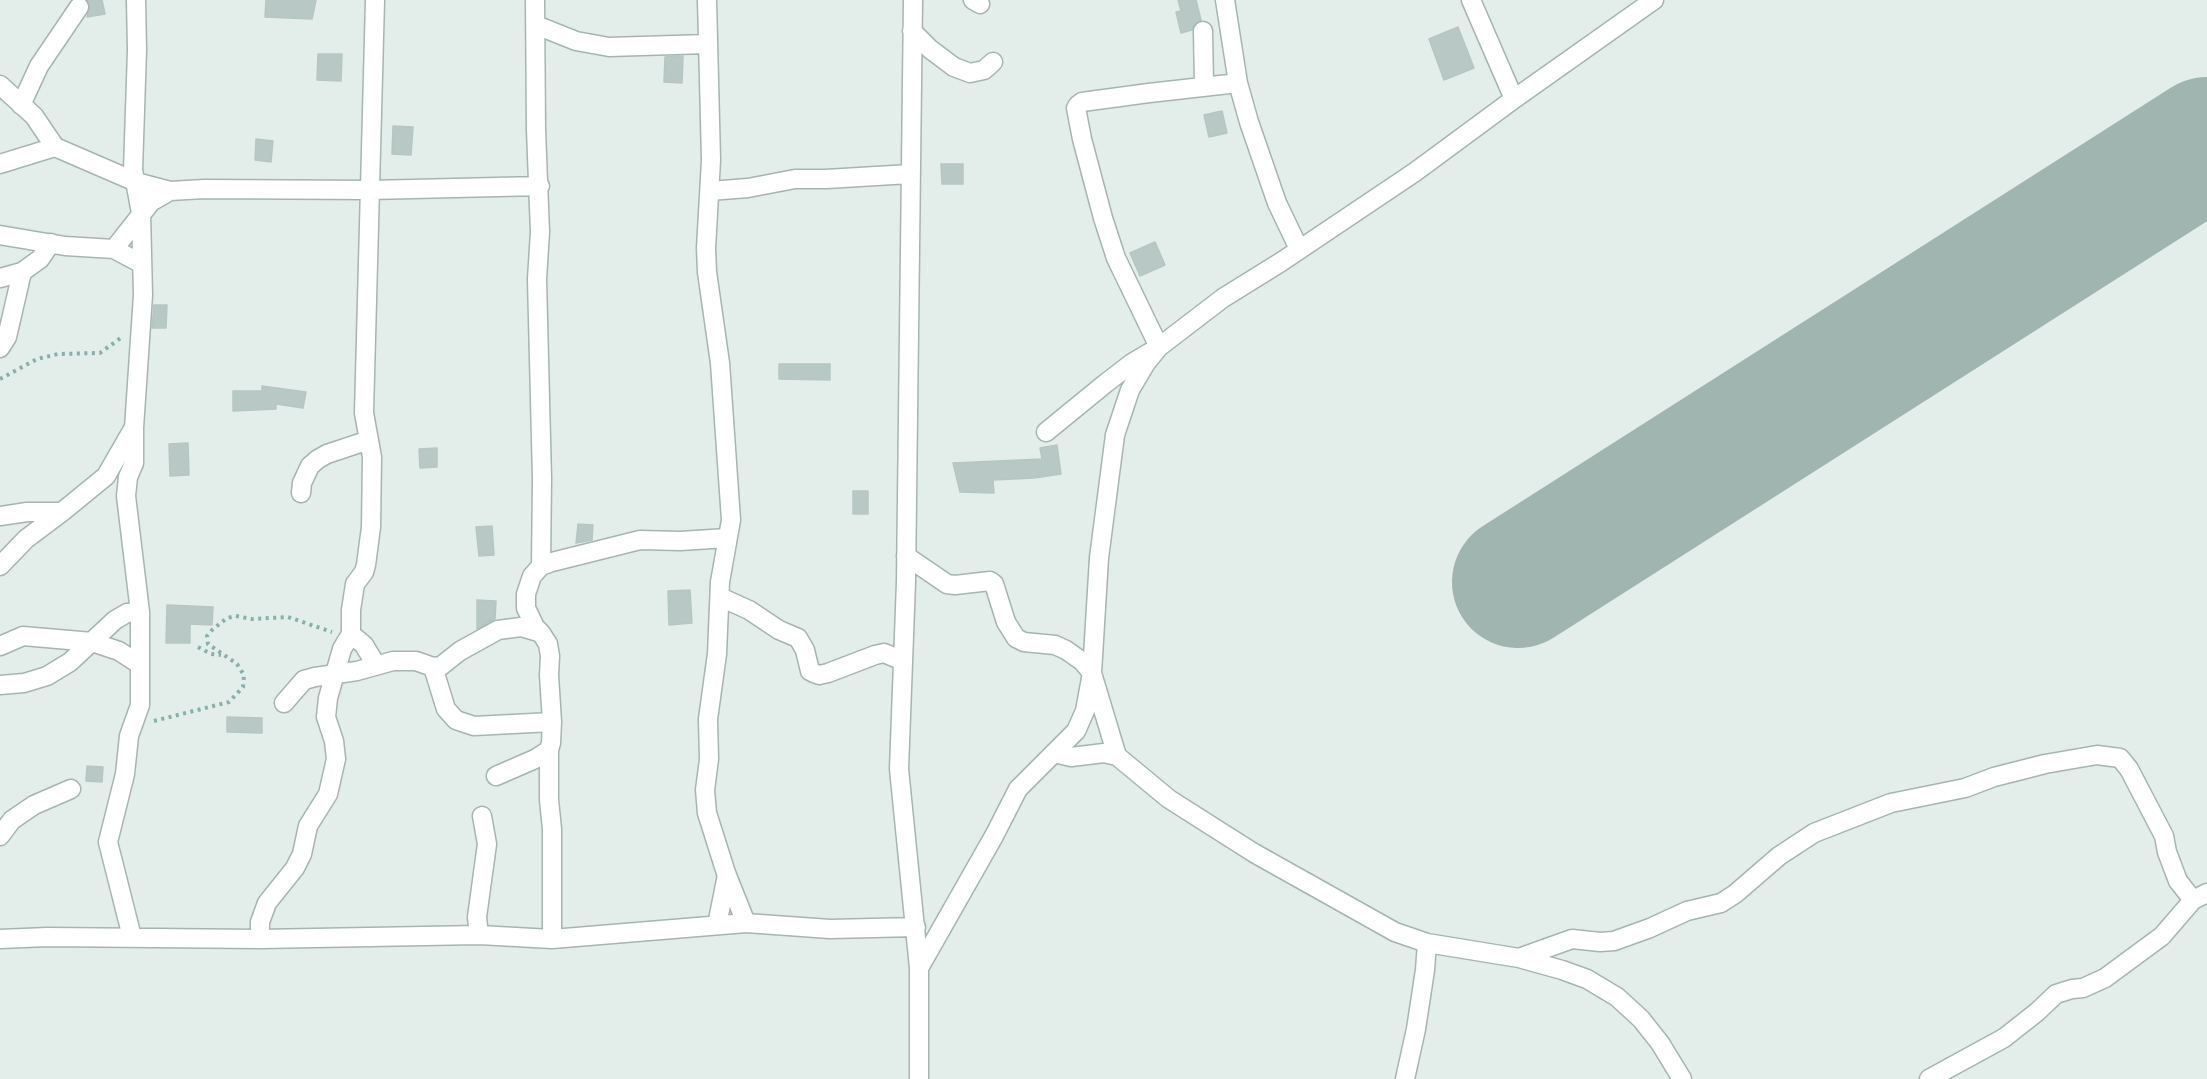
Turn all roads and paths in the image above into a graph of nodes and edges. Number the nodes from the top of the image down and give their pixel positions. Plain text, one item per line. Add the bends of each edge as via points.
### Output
1 (136, 0) edge
2 (375, 0) edge
3 (536, 0) edge
4 (707, 0) edge
5 (913, 0) edge
6 (1225, 0) edge
7 (1471, 0) edge
8 (1654, 0) edge
9 (79, 7) dead end
10 (536, 25) junction
11 (912, 31) junction
12 (1203, 31) dead end
13 (707, 44) junction
14 (993, 62) dead end
15 (1238, 83) junction
16 (0, 85) edge
17 (1204, 86) junction
18 (1514, 99) junction
19 (21, 105) junction
20 (55, 147) junction
21 (0, 164) edge
22 (910, 174) junction
23 (136, 182) junction
24 (540, 186) junction
25 (370, 190) junction
26 (170, 191) junction
27 (710, 191) junction
28 (141, 213) junction
29 (0, 235) edge
30 (51, 243) junction
31 (114, 249) junction
32 (1299, 249) junction
33 (142, 264) junction
34 (22, 272) junction
35 (0, 278) edge
36 (142, 324) junction
37 (1160, 347) junction
38 (0, 348) edge
39 (0, 379) edge
40 (134, 428) junction
41 (1046, 432) dead end
42 (369, 440) junction
43 (301, 493) dead end
44 (62, 513) junction
45 (0, 516) edge
46 (727, 538) junction
47 (906, 564) junction
48 (0, 566) edge
49 (541, 566) junction
50 (720, 597) junction
51 (140, 612) junction
52 (541, 633) junction
53 (351, 634) junction
54 (92, 642) junction
55 (0, 646) edge
56 (198, 646) dead end
57 (222, 655) junction
58 (903, 661) junction
59 (139, 664) junction
60 (376, 665) junction
61 (433, 667) junction
62 (1092, 673) junction
63 (335, 676) junction
64 (0, 685) edge
65 (284, 703) dead end
66 (552, 722) junction
67 (133, 726) junction
68 (549, 750) junction
69 (1054, 753) junction
70 (1117, 756) junction
71 (496, 776) dead end
72 (70, 789) dead end
73 (482, 816) dead end
74 (0, 836) edge
75 (727, 873) junction
76 (2200, 896) edge
77 (746, 923) junction
78 (717, 925) junction
79 (916, 927) junction
80 (0, 934) edge
81 (479, 935) junction
82 (132, 937) junction
83 (260, 939) junction
84 (552, 939) junction
85 (1427, 943) junction
86 (1519, 958) junction
87 (919, 968) junction
88 (919, 1079) edge
89 (1405, 1079) edge
90 (1682, 1079) edge
91 (1929, 1079) edge

1 - 23 street
2 - 25 street
3 - 10 street
4 - 13 street
5 - 11 street
6 - 15 street
7 - 18 street
8 - 18 street
9 - 19 street via 39,66
10 - 13 street via 576,41 609,47
10 - 24 street
11 - 14 street via 954,67 970,73 984,70
11 - 22 street
12 - 17 street
13 - 27 street
15 - 17 street
15 - 32 street via 1277,203
16 - 19 street
17 - 37 street via 1082,102 1076,108 1116,258
18 - 32 street via 1415,172
19 - 20 street via 34,116
20 - 21 street
20 - 23 street
22 - 27 street via 795,179
22 - 47 street
23 - 26 street
23 - 28 street
24 - 25 street
24 - 49 street via 537,279
25 - 26 street
25 - 42 street via 364,413
26 - 28 street
27 - 46 street via 706,264 729,470 731,520
28 - 31 street
28 - 33 street
29 - 30 street
30 - 31 street
30 - 34 street via 40,259
31 - 33 street
32 - 37 street via 1223,298
33 - 36 street
34 - 35 street
34 - 38 street via 7,337
36 - 39 path via 100,353 37,359
36 - 40 street
37 - 41 street via 1132,363
37 - 62 street via 1130,390 1115,435 1099,558
40 - 44 street via 106,476
40 - 51 street via 134,463 126,496
42 - 43 street via 318,459 310,466
42 - 53 street via 373,483 371,527 366,565 353,592
44 - 45 street
44 - 48 street via 26,539
46 - 49 street via 640,540
46 - 50 street
47 - 58 street
47 - 62 street via 947,584 990,581 1006,622 1017,638 1066,650
49 - 52 street via 532,576 526,594 526,608
50 - 58 street via 798,638 814,674 828,673 884,653
50 - 75 street via 705,790 707,813
51 - 54 street via 127,613 115,620
51 - 59 street
52 - 61 street via 521,627 498,630 441,666
52 - 66 street via 550,656
53 - 57 path via 340,635 288,617 236,616 220,623 207,636 208,644
53 - 60 street via 364,645
53 - 63 street via 342,649
54 - 55 street via 23,636
54 - 59 street via 119,651
54 - 64 street via 47,676 24,684
56 - 57 path
57 - 67 path via 237,664 244,675 243,687 229,702
58 - 79 street via 899,769
59 - 67 street via 140,705
60 - 61 street via 406,660
60 - 63 street
61 - 66 street via 446,709 456,720 474,726
62 - 69 street via 1085,711 1076,731
62 - 70 street
63 - 65 street via 304,680
63 - 83 street via 326,717 334,741 334,774 328,794 308,826 302,854 267,903 260,922
66 - 68 street
67 - 82 street via 108,842
68 - 71 street
68 - 84 street
69 - 70 street via 1071,757 1104,753
69 - 87 street via 1018,789
70 - 85 street via 1169,799 1254,853 1366,918
72 - 74 street via 34,805 12,820
73 - 81 street via 487,844 477,917
75 - 77 street
75 - 78 street
76 - 86 street via 2178,881 2164,836 2129,769 2120,758 2097,755 2045,764 1965,788 1891,803 1815,833 1779,856 1721,903 1687,911 1614,941 1572,939
76 - 91 street via 2162,936 2105,978 2056,994 2004,1038
77 - 78 street
77 - 79 street via 830,929
78 - 84 street
79 - 87 street
80 - 82 street
81 - 83 street
81 - 84 street
82 - 83 street
85 - 86 street
85 - 89 street
86 - 90 street via 1587,979 1617,997 1641,1019
87 - 88 street

